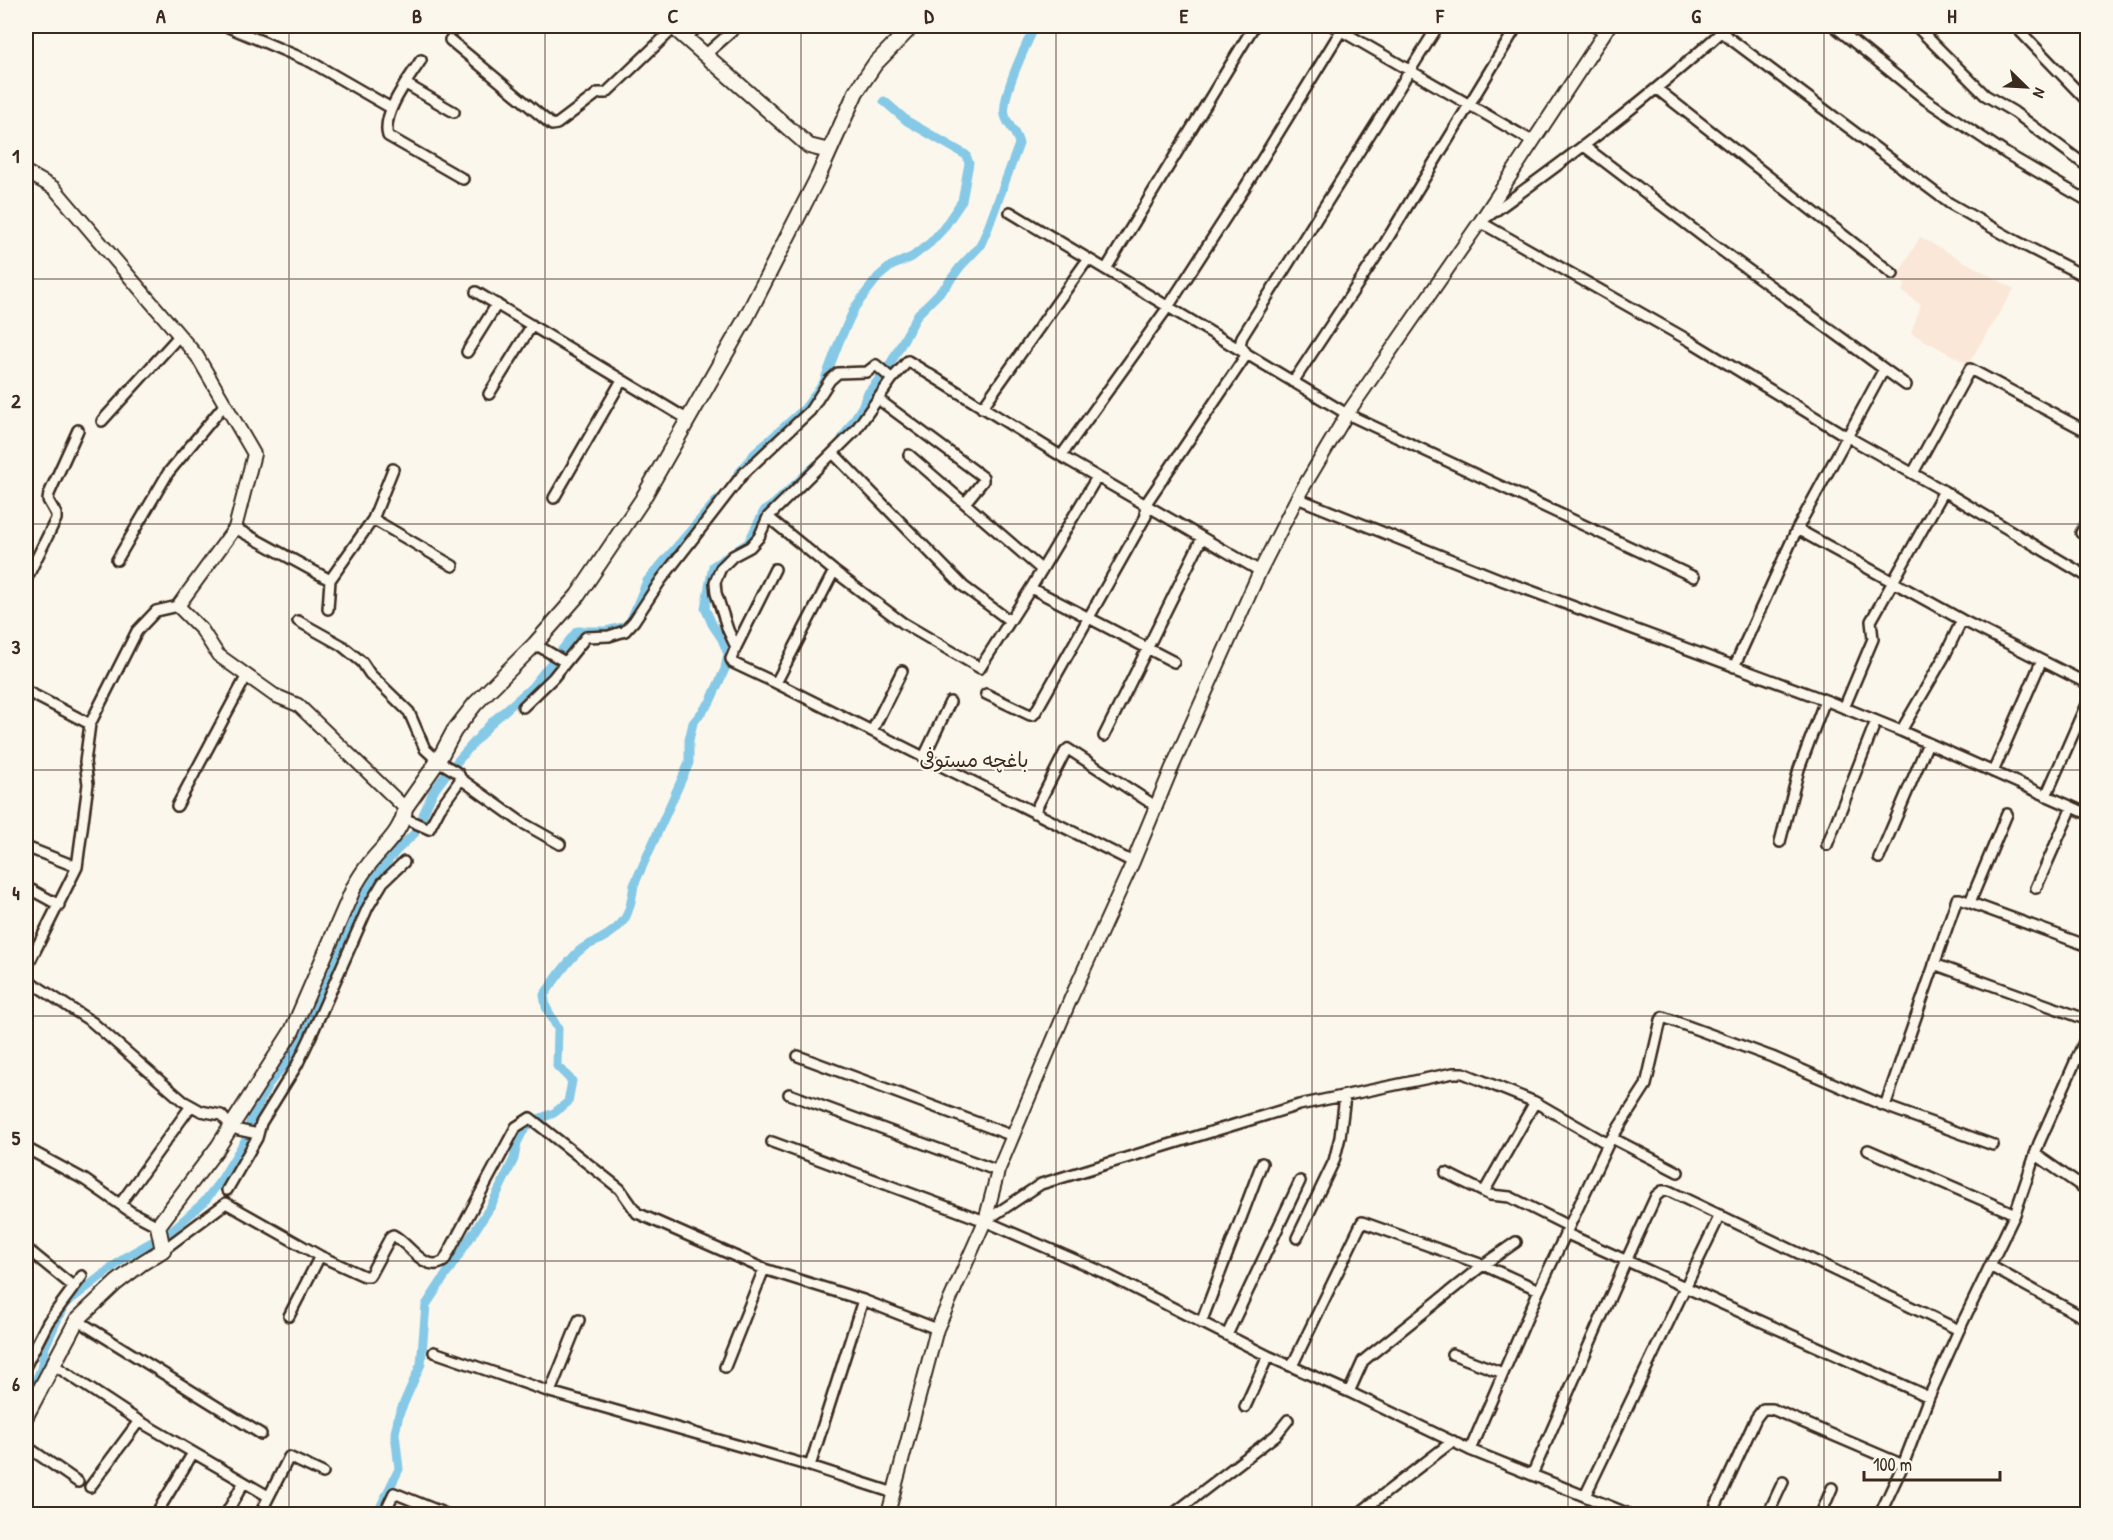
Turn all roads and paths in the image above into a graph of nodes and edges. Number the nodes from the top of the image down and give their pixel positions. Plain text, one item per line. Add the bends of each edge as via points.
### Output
1 (699, 26) edge
2 (738, 26) edge
3 (912, 26) edge
4 (1254, 26) edge
5 (1438, 26) edge
6 (1517, 26) edge
7 (1593, 26) edge
8 (1834, 26) edge
9 (1916, 26) edge
10 (2015, 26) edge
11 (233, 27) edge
12 (673, 27) edge
13 (1339, 27) edge
14 (1725, 28) edge
15 (1607, 29) edge
16 (685, 38) junction
17 (450, 40) dead end
18 (705, 55) junction
19 (421, 60) dead end
20 (1411, 71) junction
21 (406, 84) junction
22 (1657, 89) junction
23 (2088, 102) edge
24 (1469, 105) junction
25 (391, 108) junction
26 (454, 112) dead end
27 (1532, 141) junction
28 (1584, 146) junction
29 (829, 151) junction
30 (2088, 167) edge
31 (26, 172) edge
32 (463, 179) dead end
33 (2088, 201) edge
34 (1010, 212) dead end
35 (1480, 222) junction
36 (1088, 259) junction
37 (1106, 270) junction
38 (1893, 274) dead end
39 (2088, 278) edge
40 (476, 292) dead end
41 (497, 304) junction
42 (1168, 307) junction
43 (532, 325) junction
44 (179, 336) junction
45 (467, 352) dead end
46 (1247, 354) junction
47 (1884, 369) junction
48 (892, 379) junction
49 (622, 380) junction
50 (1293, 382) junction
51 (1906, 385) dead end
52 (489, 394) dead end
53 (878, 399) junction
54 (225, 404) junction
55 (982, 408) junction
56 (1347, 414) junction
57 (687, 418) junction
58 (102, 421) dead end
59 (78, 430) dead end
60 (2088, 432) edge
61 (1846, 436) junction
62 (833, 453) junction
63 (909, 455) dead end
64 (1061, 456) junction
65 (393, 468) dead end
66 (1913, 474) junction
67 (1097, 477) junction
68 (1944, 491) junction
69 (554, 498) dead end
70 (1297, 498) junction
71 (965, 503) junction
72 (1145, 506) junction
73 (768, 518) junction
74 (373, 519) junction
75 (2088, 521) edge
76 (235, 528) junction
77 (1797, 529) junction
78 (2082, 532) dead end
79 (1202, 538) junction
80 (117, 560) dead end
81 (453, 566) dead end
82 (775, 569) dead end
83 (1042, 570) junction
84 (834, 571) junction
85 (1260, 571) junction
86 (1694, 577) dead end
87 (2088, 577) edge
88 (26, 579) edge
89 (330, 580) junction
90 (1894, 581) junction
91 (1031, 588) junction
92 (178, 606) junction
93 (328, 609) dead end
94 (1089, 617) junction
95 (1962, 620) junction
96 (298, 621) dead end
97 (1010, 621) junction
98 (535, 644) junction
99 (736, 647) junction
100 (1147, 648) junction
101 (565, 662) junction
102 (1173, 662) dead end
103 (2041, 662) junction
104 (1734, 667) junction
105 (902, 670) dead end
106 (246, 677) junction
107 (776, 683) junction
108 (2088, 684) edge
109 (26, 691) edge
110 (986, 694) dead end
111 (1825, 700) junction
112 (2088, 700) edge
113 (950, 702) dead end
114 (523, 706) dead end
115 (1844, 708) junction
116 (1876, 721) junction
117 (90, 724) junction
118 (872, 731) junction
119 (1901, 731) junction
120 (1104, 736) dead end
121 (1928, 743) junction
122 (924, 757) junction
123 (442, 763) junction
124 (1993, 772) junction
125 (460, 776) junction
126 (2046, 796) junction
127 (177, 806) dead end
128 (1157, 807) junction
129 (2072, 807) junction
130 (1034, 813) junction
131 (2007, 814) dead end
132 (2088, 814) edge
133 (406, 815) junction
134 (1780, 842) dead end
135 (560, 844) dead end
136 (1827, 844) dead end
137 (26, 846) edge
138 (1879, 858) dead end
139 (404, 862) dead end
140 (1133, 862) junction
141 (77, 867) junction
142 (26, 887) edge
143 (2036, 888) dead end
144 (1970, 902) junction
145 (59, 905) junction
146 (2088, 946) edge
147 (1934, 964) junction
148 (26, 969) edge
149 (26, 979) edge
150 (2088, 1020) edge
151 (295, 1032) junction
152 (2088, 1033) edge
153 (310, 1038) junction
154 (2084, 1050) edge
155 (798, 1056) dead end
156 (789, 1094) dead end
157 (1345, 1096) junction
158 (1535, 1102) junction
159 (191, 1106) junction
160 (1885, 1106) junction
161 (235, 1129) junction
162 (256, 1134) junction
163 (1013, 1136) junction
164 (1610, 1141) junction
165 (772, 1142) dead end
166 (1993, 1145) dead end
167 (26, 1148) edge
168 (1868, 1150) dead end
169 (2035, 1154) junction
170 (1262, 1163) dead end
171 (999, 1171) junction
172 (1678, 1172) dead end
173 (1446, 1173) dead end
174 (1300, 1181) dead end
175 (227, 1190) dead end
176 (2088, 1191) edge
177 (1484, 1192) junction
178 (120, 1204) junction
179 (2015, 1214) junction
180 (1720, 1215) junction
181 (985, 1221) junction
182 (1567, 1229) junction
183 (160, 1238) junction
184 (1297, 1238) dead end
185 (1516, 1242) dead end
186 (26, 1248) edge
187 (320, 1256) junction
188 (1626, 1261) junction
189 (1483, 1265) junction
190 (1990, 1266) junction
191 (764, 1269) junction
192 (82, 1276) dead end
193 (74, 1287) junction
194 (1686, 1287) junction
195 (1539, 1290) junction
196 (863, 1300) junction
197 (290, 1316) dead end
198 (76, 1320) junction
199 (579, 1320) dead end
200 (2088, 1320) edge
201 (1201, 1323) junction
202 (937, 1329) junction
203 (1959, 1330) junction
204 (1227, 1335) junction
205 (434, 1352) dead end
206 (1452, 1354) dead end
207 (1268, 1356) junction
208 (26, 1365) edge
209 (54, 1365) junction
210 (1292, 1366) junction
211 (725, 1367) dead end
212 (1503, 1372) junction
213 (550, 1392) junction
214 (1349, 1392) junction
215 (1929, 1397) junction
216 (1245, 1407) dead end
217 (26, 1416) edge
218 (1288, 1420) dead end
219 (139, 1421) junction
220 (261, 1434) dead end
221 (1453, 1441) junction
222 (26, 1446) edge
223 (1470, 1450) junction
224 (194, 1453) junction
225 (1903, 1465) junction
226 (810, 1466) junction
227 (323, 1473) dead end
228 (1532, 1474) junction
229 (78, 1482) dead end
230 (244, 1482) junction
231 (1783, 1482) dead end
232 (90, 1487) dead end
233 (1832, 1488) dead end
234 (894, 1493) junction
235 (268, 1496) junction
236 (1585, 1496) junction
237 (889, 1514) edge
238 (156, 1515) edge
239 (226, 1515) edge
240 (260, 1515) edge
241 (384, 1515) edge
242 (446, 1515) edge
243 (1173, 1515) edge
244 (1359, 1515) edge
245 (1629, 1515) edge
246 (1712, 1515) edge
247 (1768, 1515) edge
248 (1821, 1515) edge
249 (1880, 1515) edge

1 - 16 street
2 - 18 street
3 - 29 main road via 875,64 856,92
4 - 37 street
5 - 20 street
6 - 24 street
7 - 15 street
8 - 33 street via 1926,100
9 - 30 street via 1985,95
10 - 23 street
11 - 25 street via 311,62
12 - 16 main road
12 - 17 street via 606,93 598,93 552,125
13 - 20 street
13 - 42 street via 1239,197
14 - 22 street
14 - 39 street via 1949,203
15 - 27 street
16 - 18 main road
18 - 29 main road via 809,146
19 - 21 street
20 - 24 street
20 - 46 street via 1242,337 1240,345
21 - 25 street
21 - 26 street
22 - 28 street
22 - 38 street
24 - 27 street
24 - 50 street via 1385,243
25 - 32 street via 388,136
27 - 35 street
28 - 35 street
28 - 47 street
29 - 57 main road via 746,318
31 - 44 street via 54,188
34 - 36 street
35 - 56 street
35 - 61 street via 1690,341
36 - 37 street
36 - 55 street
37 - 42 street
40 - 41 street
41 - 43 street
41 - 45 street
42 - 46 street
42 - 64 street
43 - 49 street
43 - 52 street
44 - 54 street via 197,356
44 - 58 street
46 - 50 street
46 - 72 street
47 - 51 street
47 - 61 street
48 - 53 street
48 - 55 street via 908,361
48 - 101 street via 876,365 867,372 838,373 810,411 743,474 625,631 585,637
49 - 57 street
49 - 69 street
50 - 56 street
53 - 62 street
53 - 71 street via 983,477
54 - 76 street via 254,453
54 - 80 street via 168,474
55 - 64 street
56 - 70 street
56 - 86 street
57 - 98 main road via 636,509 578,595
59 - 88 street via 49,494 56,519
60 - 66 street via 1970,369
61 - 66 street
61 - 77 street
62 - 73 street
62 - 97 street via 963,586
63 - 71 street
64 - 67 street
65 - 74 street
66 - 68 street
67 - 72 street
67 - 83 street
68 - 87 street
68 - 90 street
70 - 85 street
70 - 104 street via 1504,582
71 - 83 street
72 - 79 street
72 - 94 street via 1146,516
73 - 84 street
73 - 99 street via 750,547 733,556 715,582 720,609
74 - 81 street
74 - 89 street
75 - 78 street
76 - 89 street
76 - 92 street
77 - 90 street
77 - 104 street
79 - 85 street
79 - 100 street
82 - 99 street
83 - 91 street
84 - 97 street via 903,623 977,667 982,666
84 - 107 street
85 - 128 street
89 - 93 street
90 - 95 street
90 - 115 street via 1871,621 1873,639
91 - 94 street
91 - 97 street
92 - 106 street via 202,630 218,655
92 - 117 street via 156,611 137,631
94 - 100 street
94 - 110 street via 1033,716
95 - 103 street
95 - 119 street
96 - 123 street via 362,662 408,712 425,749
98 - 101 street
98 - 123 main road via 475,704 454,731
99 - 107 street via 731,662
100 - 102 street
100 - 120 street
101 - 114 street
103 - 108 street
103 - 124 street
104 - 111 street
105 - 118 street
106 - 127 street
106 - 133 street via 298,705
107 - 118 street
109 - 117 street
111 - 115 street
111 - 134 street via 1799,769
112 - 126 street
113 - 122 street
115 - 116 street
116 - 119 street
116 - 136 street
117 - 141 street via 85,762 88,784
118 - 122 street
119 - 121 street
121 - 124 street
121 - 138 street
122 - 130 street
123 - 125 street
123 - 133 main road
124 - 126 street
125 - 133 street via 429,829
125 - 135 street via 521,822
126 - 129 street
128 - 130 street via 1068,749
128 - 140 street
129 - 132 street
129 - 143 street
130 - 140 street
131 - 144 street
133 - 151 main road via 354,887
137 - 141 street
139 - 153 street via 383,882 368,907
140 - 163 street
141 - 145 street
142 - 145 street
144 - 146 street
144 - 147 street via 1957,899
145 - 148 street
147 - 150 street
147 - 160 street
149 - 159 street via 92,1022
151 - 153 street
151 - 161 main road
152 - 154 street
153 - 162 street
154 - 169 street
155 - 163 street
156 - 171 street
157 - 158 street via 1463,1073
157 - 181 street via 1299,1105 1041,1184
157 - 184 street via 1334,1161
158 - 164 street
158 - 177 street
159 - 161 street via 221,1115
159 - 178 street
160 - 164 street via 1772,1057 1663,1017 1646,1084
160 - 166 street
161 - 162 street
161 - 183 main road
162 - 175 street
163 - 171 street
164 - 172 street
164 - 182 street
165 - 181 street
167 - 178 street
168 - 179 street
169 - 176 street
169 - 179 street
170 - 201 street
171 - 181 street
173 - 177 street
174 - 204 street
177 - 182 street via 1510,1197
178 - 183 street
179 - 190 street
180 - 188 street via 1662,1191 1656,1196
180 - 194 street
180 - 203 street
181 - 201 street via 1100,1271
181 - 202 street
182 - 188 street
182 - 195 street
183 - 187 street via 226,1203
183 - 198 main road via 142,1263
185 - 189 street
186 - 193 street
187 - 191 street via 369,1276 393,1235 427,1263 440,1264 516,1127 530,1118 620,1189 637,1214
187 - 197 street
188 - 194 street
188 - 228 street
189 - 195 street
189 - 210 street via 1362,1222
189 - 214 street via 1369,1356
190 - 200 street
190 - 203 street
191 - 196 street
191 - 211 street
192 - 193 street
193 - 208 street via 48,1322
194 - 215 street
194 - 236 street
195 - 212 street
196 - 202 street
196 - 226 street
198 - 209 main road
198 - 220 street
199 - 213 street
201 - 204 street
202 - 234 street
203 - 215 street
204 - 207 street
205 - 213 street
206 - 212 street
207 - 210 street
207 - 216 street
209 - 217 main road
209 - 219 street
210 - 214 street
212 - 223 street
213 - 226 street
214 - 221 street
215 - 225 street
218 - 243 street via 1276,1435
219 - 224 street
219 - 232 street
221 - 223 street
221 - 244 street
222 - 229 street
223 - 228 street
224 - 230 street
224 - 238 street
225 - 246 street via 1772,1409 1763,1409
225 - 249 street
226 - 234 street
227 - 235 street via 289,1457
228 - 236 street
230 - 235 street
230 - 239 street
231 - 247 street
233 - 248 street
234 - 237 street
235 - 240 street
236 - 245 street
241 - 242 street via 394,1492

